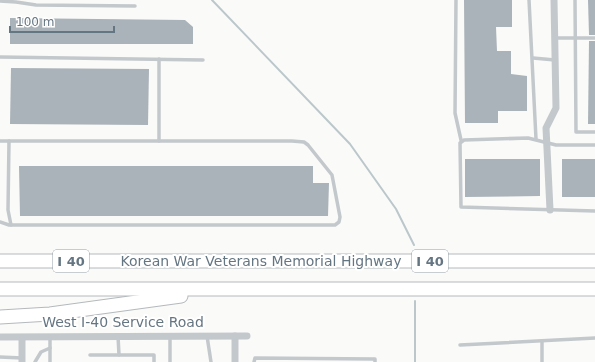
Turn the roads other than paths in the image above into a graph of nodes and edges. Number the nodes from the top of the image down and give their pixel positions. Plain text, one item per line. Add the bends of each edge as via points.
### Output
1 (456, 0) edge
2 (529, 0) edge
3 (554, 0) edge
4 (575, 0) edge
5 (0, 2) edge
6 (135, 6) dead end
7 (555, 38) junction
8 (576, 38) junction
9 (595, 38) edge
10 (0, 57) edge
11 (533, 58) junction
12 (159, 59) junction
13 (203, 60) dead end
14 (555, 60) junction
15 (595, 132) edge
16 (536, 139) junction
17 (461, 140) junction
18 (0, 141) edge
19 (9, 141) junction
20 (159, 141) junction
21 (547, 141) junction
22 (595, 145) edge
23 (550, 210) junction
24 (595, 211) edge
25 (0, 222) edge
26 (11, 225) junction
27 (0, 261) edge
28 (595, 261) edge
29 (0, 289) edge
30 (595, 289) edge
31 (234, 290) junction
32 (0, 317) edge
33 (50, 335) junction
34 (118, 335) junction
35 (170, 335) junction
36 (208, 336) junction
37 (235, 336) junction
38 (246, 336) dead end
39 (0, 337) edge
40 (22, 338) junction
41 (595, 338) edge
42 (542, 341) junction
43 (460, 345) dead end
44 (50, 348) junction
45 (90, 355) dead end
46 (119, 355) junction
47 (2, 357) edge
48 (22, 360) edge
49 (300, 360) edge
50 (329, 360) edge
51 (3, 362) edge
52 (35, 362) edge
53 (50, 362) edge
54 (154, 362) edge
55 (170, 362) edge
56 (211, 362) edge
57 (235, 362) edge
58 (254, 362) edge
59 (375, 362) edge
60 (542, 362) edge

1 - 17 lane via 455,113
2 - 11 lane
3 - 7 street
4 - 8 lane
5 - 6 lane
7 - 8 lane
7 - 14 street
8 - 9 lane
8 - 15 lane via 576,132
10 - 12 lane
11 - 14 lane
11 - 16 lane
12 - 13 lane
12 - 20 lane
14 - 21 street via 556,108 546,128
16 - 17 lane
16 - 21 lane
17 - 23 lane via 461,207
18 - 19 lane
19 - 20 lane
19 - 26 lane via 8,210
20 - 26 lane via 304,142 332,175 340,220 334,225
21 - 22 lane via 556,145
21 - 23 street
23 - 24 lane
25 - 26 lane
27 - 28 highway, Korean War Veterans Memorial Highway / I 40
29 - 31 highway, Korean War Veterans Memorial Highway / I 40
30 - 31 highway, Korean War Veterans Memorial Highway / I 40
31 - 32 highway via 50,314
33 - 34 street, West I-40 Service Road
33 - 40 street, West I-40 Service Road
33 - 44 lane
34 - 35 street, West I-40 Service Road
34 - 46 lane
35 - 36 street, West I-40 Service Road
35 - 55 lane
36 - 37 street, West I-40 Service Road
36 - 56 lane
37 - 38 street, West I-40 Service Road
37 - 57 street
39 - 40 street, West I-40 Service Road
40 - 48 street
41 - 42 lane
42 - 43 lane
42 - 60 lane
44 - 52 lane via 41,352
44 - 53 lane
45 - 46 lane
46 - 54 lane via 154,355
47 - 48 lane
47 - 51 lane
49 - 50 lane
49 - 58 lane via 255,358
50 - 59 lane via 375,359

